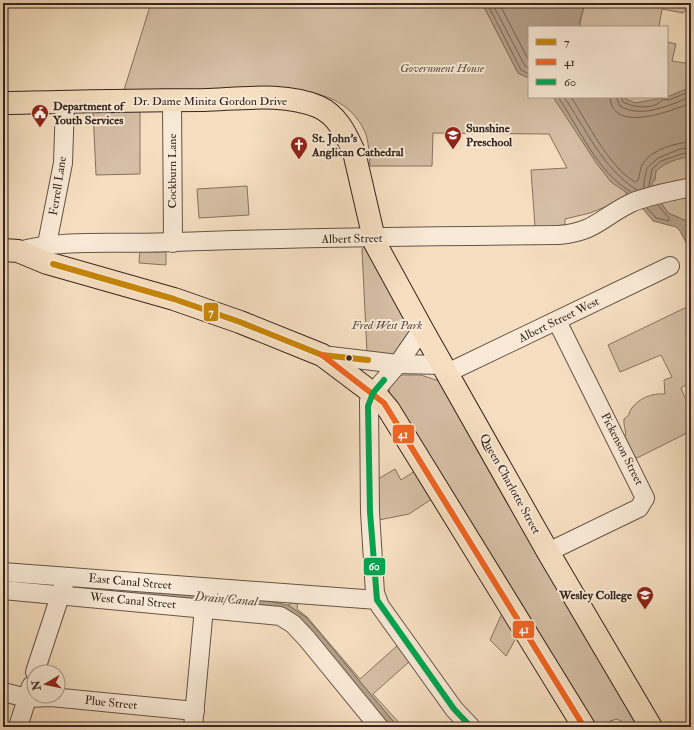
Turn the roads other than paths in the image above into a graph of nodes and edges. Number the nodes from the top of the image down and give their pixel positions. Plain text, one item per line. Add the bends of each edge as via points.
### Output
1 (172, 100) junction
2 (3, 103) edge
3 (64, 103) junction
4 (691, 187) edge
5 (373, 238) junction
6 (173, 242) junction
7 (47, 244) junction
8 (10, 250) edge
9 (670, 266) dead end
10 (557, 321) junction
11 (422, 330) junction
12 (322, 355) junction
13 (398, 364) junction
14 (445, 369) junction
15 (373, 393) junction
16 (548, 552) junction
17 (3, 572) edge
18 (64, 586) junction
19 (3, 590) edge
20 (377, 600) junction
21 (204, 608) junction
22 (38, 664) edge
23 (3, 692) edge
24 (26, 698) edge
25 (66, 699) edge
26 (26, 701) edge
27 (194, 719) edge
28 (460, 724) edge
29 (18, 727) edge
30 (379, 727) edge
31 (584, 727) edge
32 (651, 727) edge

1 - 3 main road, Dr. Dame Minita Gordon Drive
1 - 5 main road, Dr. Dame Minita Gordon Drive via 276,99 308,104 327,112 341,127 354,152
1 - 6 street, Cockburn Lane
2 - 3 main road, Dr. Dame Minita Gordon Drive
3 - 7 street, Ferrell Lane via 63,164
4 - 5 street, Albert Street via 635,202 593,227 570,234
5 - 6 street, Albert Street
5 - 11 main road, Queen Charlotte Street
6 - 7 street, Albert Street
7 - 8 street, Albert Street
8 - 12 main road, Albert Street West via 181,301
9 - 10 street, Albert Street West
10 - 14 street, Albert Street West
10 - 16 street, Pickenson Street via 645,498 639,508
11 - 13 street
11 - 14 main road, Queen Charlotte Street
12 - 13 street, Albert Street West
12 - 15 main road
13 - 14 street, Albert Street West
13 - 15 street
14 - 16 main road, Queen Charlotte Street
15 - 20 street via 368,406 368,430 370,512
15 - 31 main road via 389,410
16 - 32 main road, Queen Charlotte Street
17 - 18 street, East Canal Street
18 - 19 street, West Canal Street
18 - 20 street, East Canal Street
18 - 21 street, West Canal Street
18 - 22 street
20 - 28 street
21 - 27 street
21 - 30 street, West Canal Street via 280,616 293,624
23 - 24 street, Plue Street
25 - 27 street, Plue Street
26 - 29 street

